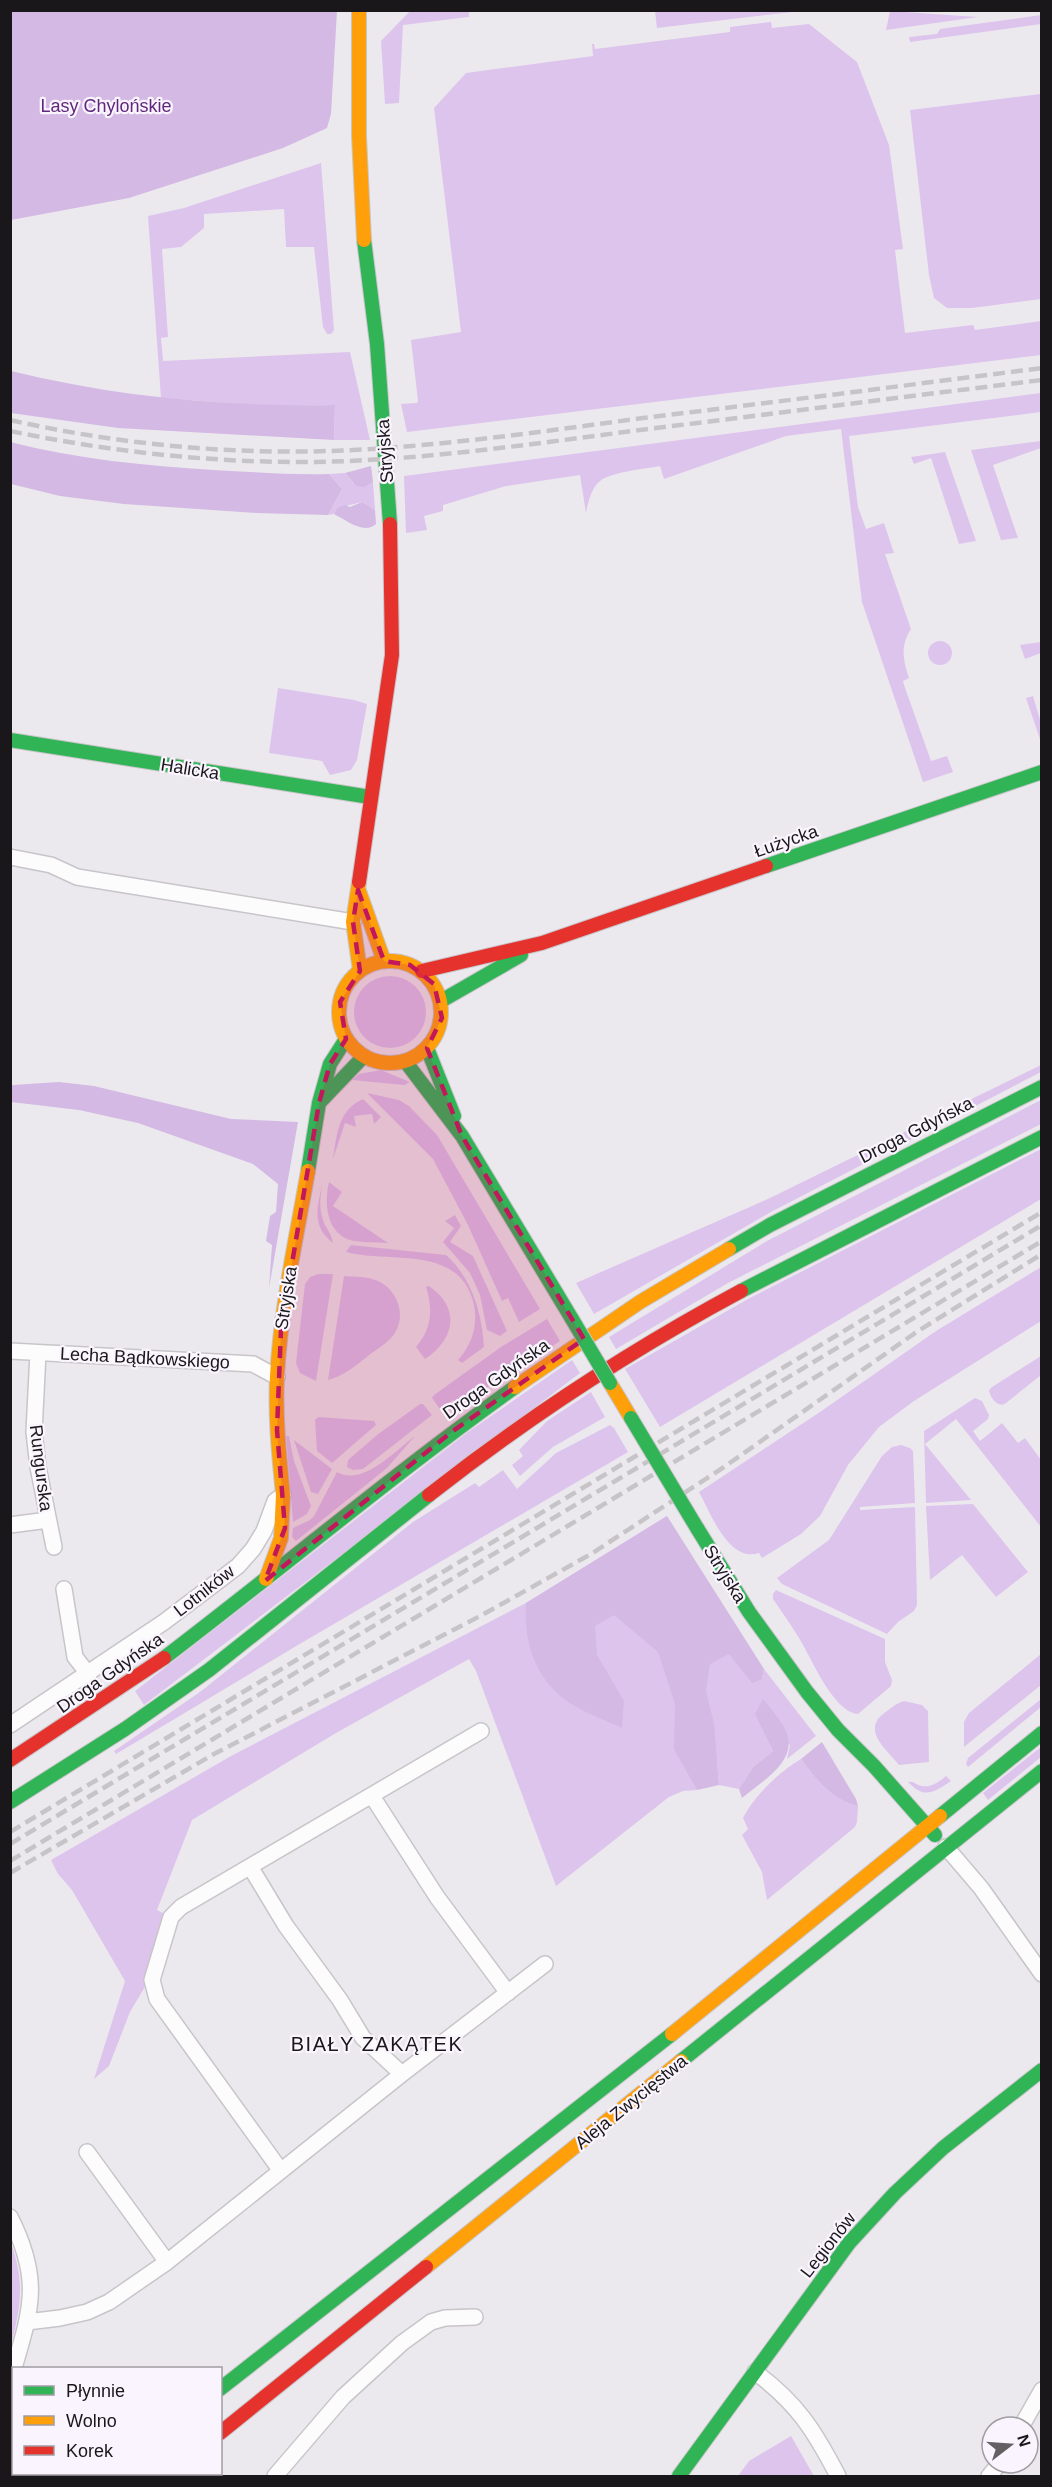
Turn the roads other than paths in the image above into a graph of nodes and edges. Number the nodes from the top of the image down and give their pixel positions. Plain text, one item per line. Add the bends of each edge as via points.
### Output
1 (359, 10) edge
2 (10, 740) edge
3 (1041, 772) edge
4 (370, 797) junction
5 (10, 857) edge
6 (358, 890) junction
7 (353, 922) junction
8 (542, 943) junction
9 (384, 961) junction
10 (360, 971) junction
11 (422, 971) junction
12 (441, 1001) junction
13 (346, 1039) junction
14 (427, 1048) junction
15 (364, 1056) junction
16 (405, 1061) junction
17 (1041, 1087) edge
18 (319, 1103) junction
19 (462, 1137) junction
20 (1041, 1137) edge
21 (10, 1351) edge
22 (38, 1353) junction
23 (277, 1377) junction
24 (284, 1495) junction
25 (48, 1520) junction
26 (10, 1525) edge
27 (54, 1547) dead end
28 (265, 1581) junction
29 (64, 1589) dead end
30 (88, 1675) junction
31 (10, 1725) edge
32 (481, 1731) dead end
33 (1041, 1733) edge
34 (10, 1760) edge
35 (1041, 1771) edge
36 (372, 1796) junction
37 (10, 1802) edge
38 (926, 1826) junction
39 (946, 1847) junction
40 (251, 1868) junction
41 (544, 1964) dead end
42 (1041, 1974) edge
43 (508, 1993) junction
44 (1041, 2070) edge
45 (402, 2074) junction
46 (87, 2151) dead end
47 (282, 2171) junction
48 (10, 2217) edge
49 (167, 2262) junction
50 (475, 2317) dead end
51 (27, 2322) junction
52 (15, 2367) edge
53 (755, 2372) junction
54 (222, 2387) edge
55 (1041, 2390) edge
56 (1027, 2415) edge
57 (222, 2431) edge
58 (275, 2476) edge
59 (679, 2476) edge
60 (838, 2476) edge

1 - 4 main road, Stryjska via 358,131 364,240 376,344 392,584 392,655
2 - 4 main road, Halicka
3 - 8 main road, Łużycka
4 - 6 main road, Stryjska
5 - 7 street via 51,865 77,877
6 - 7 main road, Stryjska
6 - 9 main road, Stryjska
7 - 10 main road, Stryjska
8 - 11 main road, Łużycka
8 - 12 main road, Łużycka
9 - 10 main road
9 - 11 main road via 397,961
10 - 13 main road via 347,984 340,1002 340,1021
11 - 12 main road via 434,984
12 - 14 main road via 442,1018
13 - 15 main road
13 - 18 main road, Stryjska via 330,1064
14 - 16 main road
14 - 19 main road, Stryjska
15 - 16 main road via 391,1064
15 - 18 main road
16 - 19 main road, Stryjska
17 - 28 main road, Droga Gdyńska via 770,1225 640,1302 453,1431
18 - 23 main road, Stryjska via 281,1329
19 - 38 main road, Stryjska, bridge via 749,1612 838,1730
20 - 37 main road via 707,1308 583,1384 444,1483 209,1670
21 - 22 street, Lecha Bądkowskiego
22 - 23 street, Lecha Bądkowskiego via 253,1364
22 - 25 street, Rungurska via 34,1432
23 - 24 main road, Stryjska via 277,1430
24 - 28 main road, Stryjska via 285,1527 277,1558
24 - 30 street, Lotników via 275,1501 254,1549 238,1566
25 - 26 street
25 - 27 street, Rungurska
28 - 34 main road, Droga Gdyńska via 151,1668
29 - 30 street via 75,1657
30 - 31 street, Lotników
32 - 36 street
33 - 38 main road, Aleja Zwycięstwa
35 - 39 main road, Aleja Zwycięstwa
36 - 40 street
36 - 43 street via 437,1897
38 - 39 main road, Stryjska
38 - 54 main road, Aleja Zwycięstwa via 667,2038
39 - 42 street, Stryjska via 981,1888
39 - 57 main road, Aleja Zwycięstwa
40 - 45 street via 363,2038
40 - 47 street via 181,1907 171,1917 152,1980 157,1999
41 - 43 street
43 - 45 street
44 - 53 main road, Legionów via 943,2148 895,2193 849,2243
45 - 47 street
46 - 49 street
47 - 49 street
48 - 51 street via 29,2268 32,2299
49 - 51 street via 109,2302 87,2312
50 - 58 street via 431,2322 402,2343 343,2397
51 - 52 street
53 - 59 main road, Legionów
53 - 60 street via 801,2412
55 - 56 street

